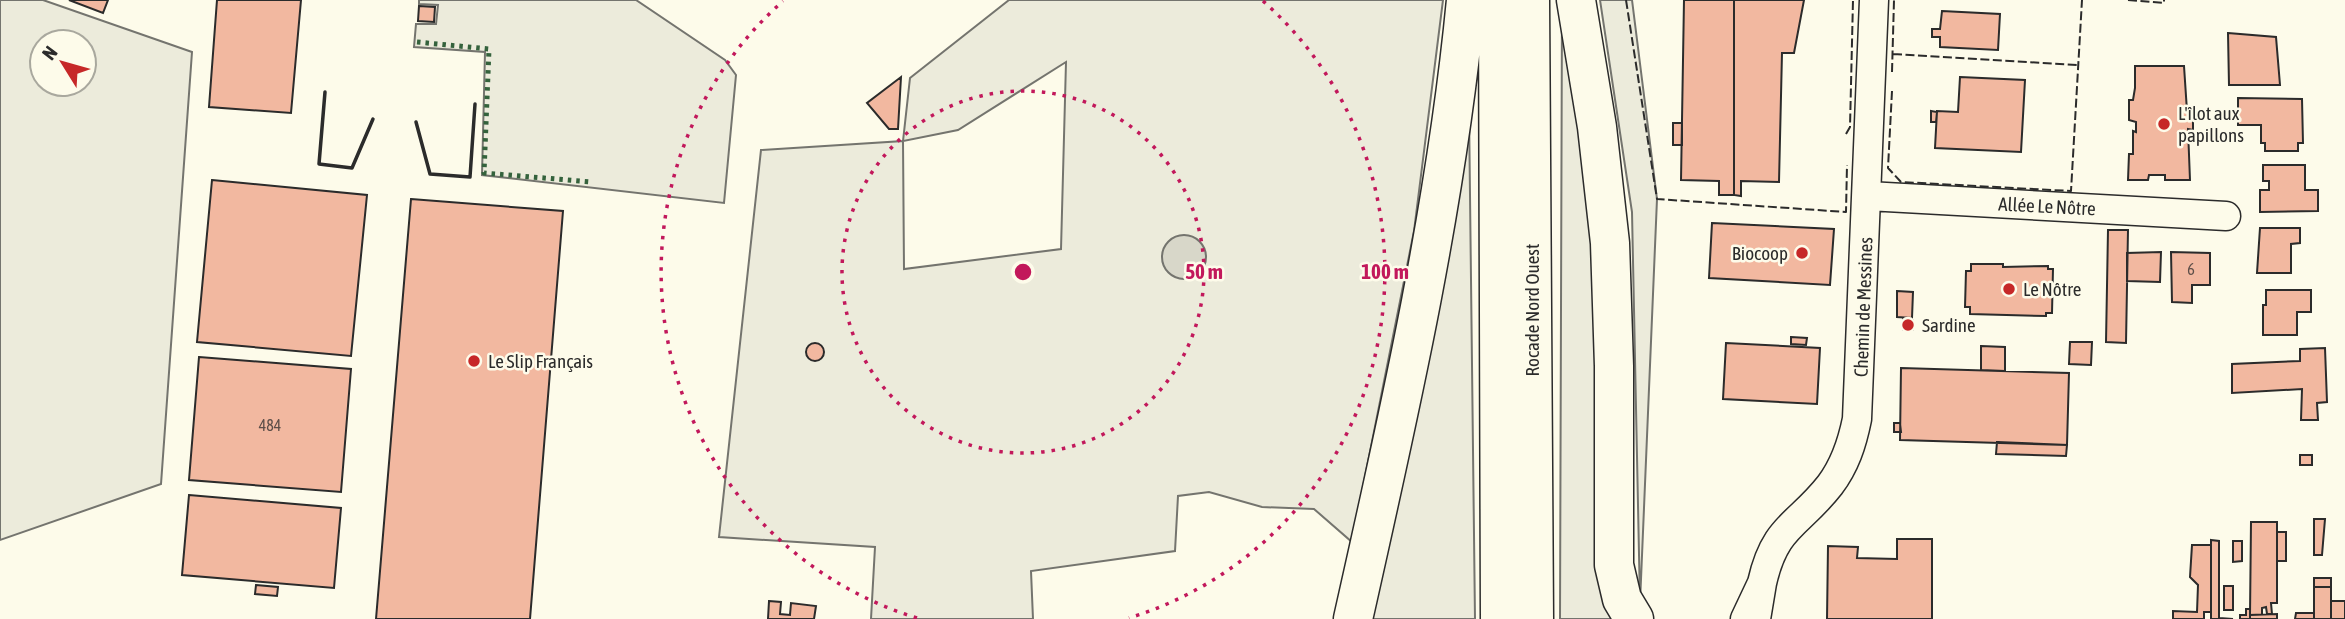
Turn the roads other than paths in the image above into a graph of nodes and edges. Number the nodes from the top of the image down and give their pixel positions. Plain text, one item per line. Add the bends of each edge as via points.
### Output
1 (1466, 0) edge
2 (1498, 0) edge
3 (1530, 0) edge
4 (1576, 0) edge
5 (1874, 0) edge
6 (1868, 196) junction
7 (2226, 216) dead end
8 (1517, 562) junction
9 (1762, 583) junction
10 (1353, 619) edge
11 (1500, 619) edge
12 (1534, 619) edge
13 (1634, 619) edge
14 (1745, 619) edge
15 (1756, 619) edge

1 - 10 highway via 1429,265
2 - 8 highway, Rocade Nord Ouest
3 - 8 highway, Rocade Nord Ouest
4 - 13 highway via 1610,243 1614,565 1622,598
5 - 6 street, Chemin de Messines
6 - 7 street, Allée Le Nôtre
6 - 9 street, Chemin de Messines via 1860,395 1854,435 1830,485 1775,543
8 - 11 highway, Rocade Nord Ouest
8 - 12 highway, Rocade Nord Ouest
9 - 14 street, Chemin de Messines
9 - 15 street, Chemin de Messines

